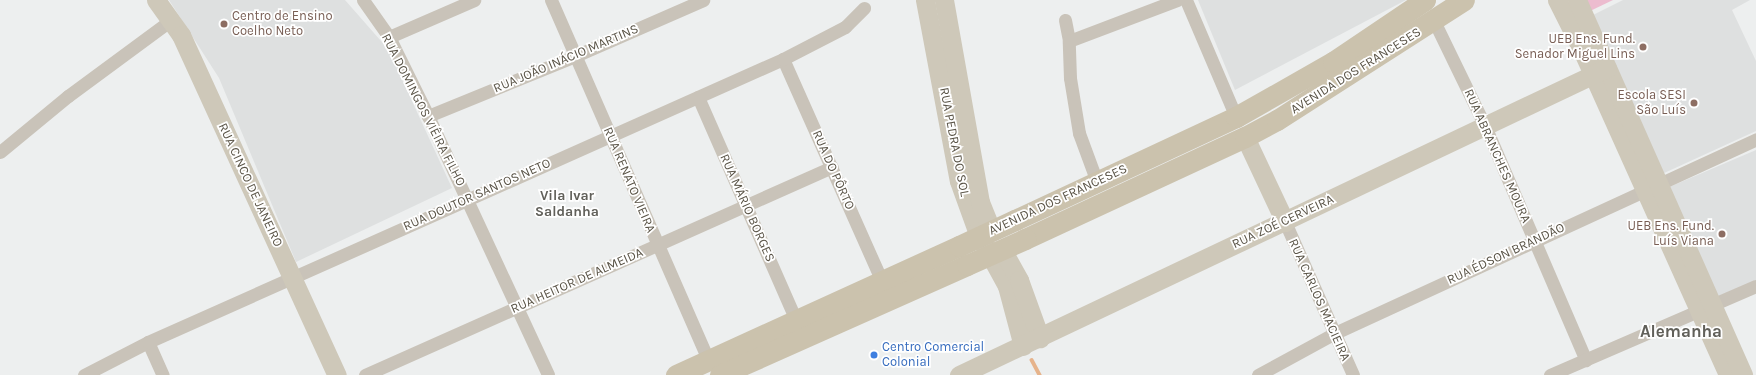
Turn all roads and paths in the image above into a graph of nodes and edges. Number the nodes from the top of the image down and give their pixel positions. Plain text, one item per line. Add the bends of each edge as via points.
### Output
1 (156, 0) edge
2 (363, 0) edge
3 (474, 0) edge
4 (551, 0) edge
5 (703, 0) edge
6 (925, 0) edge
7 (944, 0) edge
8 (1177, 0) edge
9 (1186, 0) edge
10 (1426, 0) edge
11 (1464, 0) edge
12 (1557, 0) edge
13 (1576, 0) edge
14 (864, 8) dead end
15 (171, 20) junction
16 (1065, 20) dead end
17 (1434, 21) junction
18 (389, 37) junction
19 (1069, 42) junction
20 (576, 56) junction
21 (783, 59) junction
22 (1600, 72) junction
23 (944, 93) junction
24 (698, 97) junction
25 (966, 114) junction
26 (428, 116) junction
27 (1236, 117) junction
28 (1485, 126) junction
29 (610, 135) junction
30 (1245, 137) junction
31 (1756, 139) edge
32 (0, 152) edge
33 (832, 167) junction
34 (1097, 182) junction
35 (1651, 187) junction
36 (467, 199) junction
37 (746, 206) junction
38 (1285, 222) junction
39 (1534, 241) junction
40 (657, 245) junction
41 (293, 278) junction
42 (882, 281) junction
43 (1756, 286) edge
44 (517, 307) junction
45 (1705, 308) junction
46 (796, 320) junction
47 (1334, 334) junction
48 (148, 342) junction
49 (1031, 342) junction
50 (1586, 360) junction
51 (714, 368) edge
52 (740, 370) edge
53 (84, 375) edge
54 (163, 375) edge
55 (337, 375) edge
56 (365, 375) edge
57 (548, 375) edge
58 (669, 375) edge
59 (676, 375) edge
60 (959, 375) edge
61 (1258, 375) edge
62 (1353, 375) edge
63 (1550, 375) edge
64 (1728, 375) edge
65 (1743, 375) edge

1 - 15 street, RUA CINCO DE JANEIRO
2 - 18 street, RUA DOMINGOS VIÊIRA FILHO
3 - 18 street
4 - 20 street, RUA RENATO VIEIRA
5 - 20 street, RUA JOÃO INÁCIO MARTINS
6 - 23 street, RUA PEDRA DO SOL
7 - 25 street, RUA PEDRA DO SOL
8 - 19 street
9 - 27 street
10 - 27 main road, AVENIDA DOS FRANCESES via 1369,40
11 - 17 main road, AVENIDA DOS FRANCESES
12 - 22 street
13 - 22 street
14 - 21 street, RUA DOUTOR SANTOS NETO via 845,27
15 - 32 street via 68,96
15 - 41 street, RUA CINCO DE JANEIRO via 181,35
16 - 19 street
17 - 28 street, RUA ABRANCHES MOURA
17 - 30 main road, AVENIDA DOS FRANCESES via 1302,105
18 - 26 street, RUA DOMINGOS VIÊIRA FILHO
19 - 34 street via 1070,78 1079,133
20 - 26 street, RUA JOÃO INÁCIO MARTINS
20 - 29 street, RUA RENATO VIEIRA
21 - 24 street, RUA DOUTOR SANTOS NETO
21 - 33 street, RUA DO PÔRTO
22 - 28 street, RUA ZOÉ CERVEIRA
22 - 35 street
23 - 25 street via 950,100 955,117 961,118
23 - 49 street, RUA PEDRA DO SOL via 965,200 977,231 1007,286
24 - 29 street, RUA DOUTOR SANTOS NETO
24 - 37 street, RUA MÁRIO BORGES
25 - 49 street, RUA PEDRA DO SOL via 983,213 1019,280
26 - 36 street, RUA DOMINGOS VIÊIRA FILHO
27 - 34 main road, AVENIDA DOS FRANCESES
28 - 38 street, RUA ZOÉ CERVEIRA
28 - 39 street, RUA ABRANCHES MOURA
29 - 36 street, RUA DOUTOR SANTOS NETO
29 - 40 street, RUA RENATO VIEIRA
30 - 38 street, RUA CARLOS MACIEIRA
30 - 52 main road, AVENIDA DOS FRANCESES, bridge
31 - 35 street, RUA ÉDSON BRANDÃO
33 - 37 street, RUA HEITOR DE ALMEIDA
33 - 42 street, RUA DO PÔRTO
34 - 42 main road, AVENIDA DOS FRANCESES, bridge
35 - 39 street, RUA ÉDSON BRANDÃO
35 - 45 street
36 - 41 street, RUA DOUTOR SANTOS NETO
36 - 44 street, RUA DOMINGOS VIÊIRA FILHO
37 - 40 street, RUA HEITOR DE ALMEIDA
37 - 46 street, RUA MÁRIO BORGES
38 - 47 street, RUA CARLOS MACIEIRA
38 - 49 street, RUA ZOÉ CERVEIRA
39 - 47 street, RUA ÉDSON BRANDÃO
39 - 50 street, RUA ABRANCHES MOURA
40 - 44 street, RUA HEITOR DE ALMEIDA
40 - 51 street, RUA RENATO VIEIRA
41 - 48 street, RUA DOUTOR SANTOS NETO
41 - 55 street, RUA CINCO DE JANEIRO
42 - 46 main road, AVENIDA DOS FRANCESES
43 - 45 street
44 - 56 street, RUA HEITOR DE ALMEIDA
44 - 57 street, RUA DOMINGOS VIÊIRA FILHO
45 - 50 street
45 - 64 street
45 - 65 street
46 - 51 main road, AVENIDA DOS FRANCESES
47 - 61 street, RUA ÉDSON BRANDÃO
47 - 62 street, RUA CARLOS MACIEIRA
48 - 53 street, RUA DOUTOR SANTOS NETO
48 - 54 street
49 - 60 street, RUA ZOÉ CERVEIRA
50 - 63 street
51 - 52 main road, AVENIDA DOS FRANCESES
51 - 58 main road
51 - 59 main road, AVENIDA DOS FRANCESES

